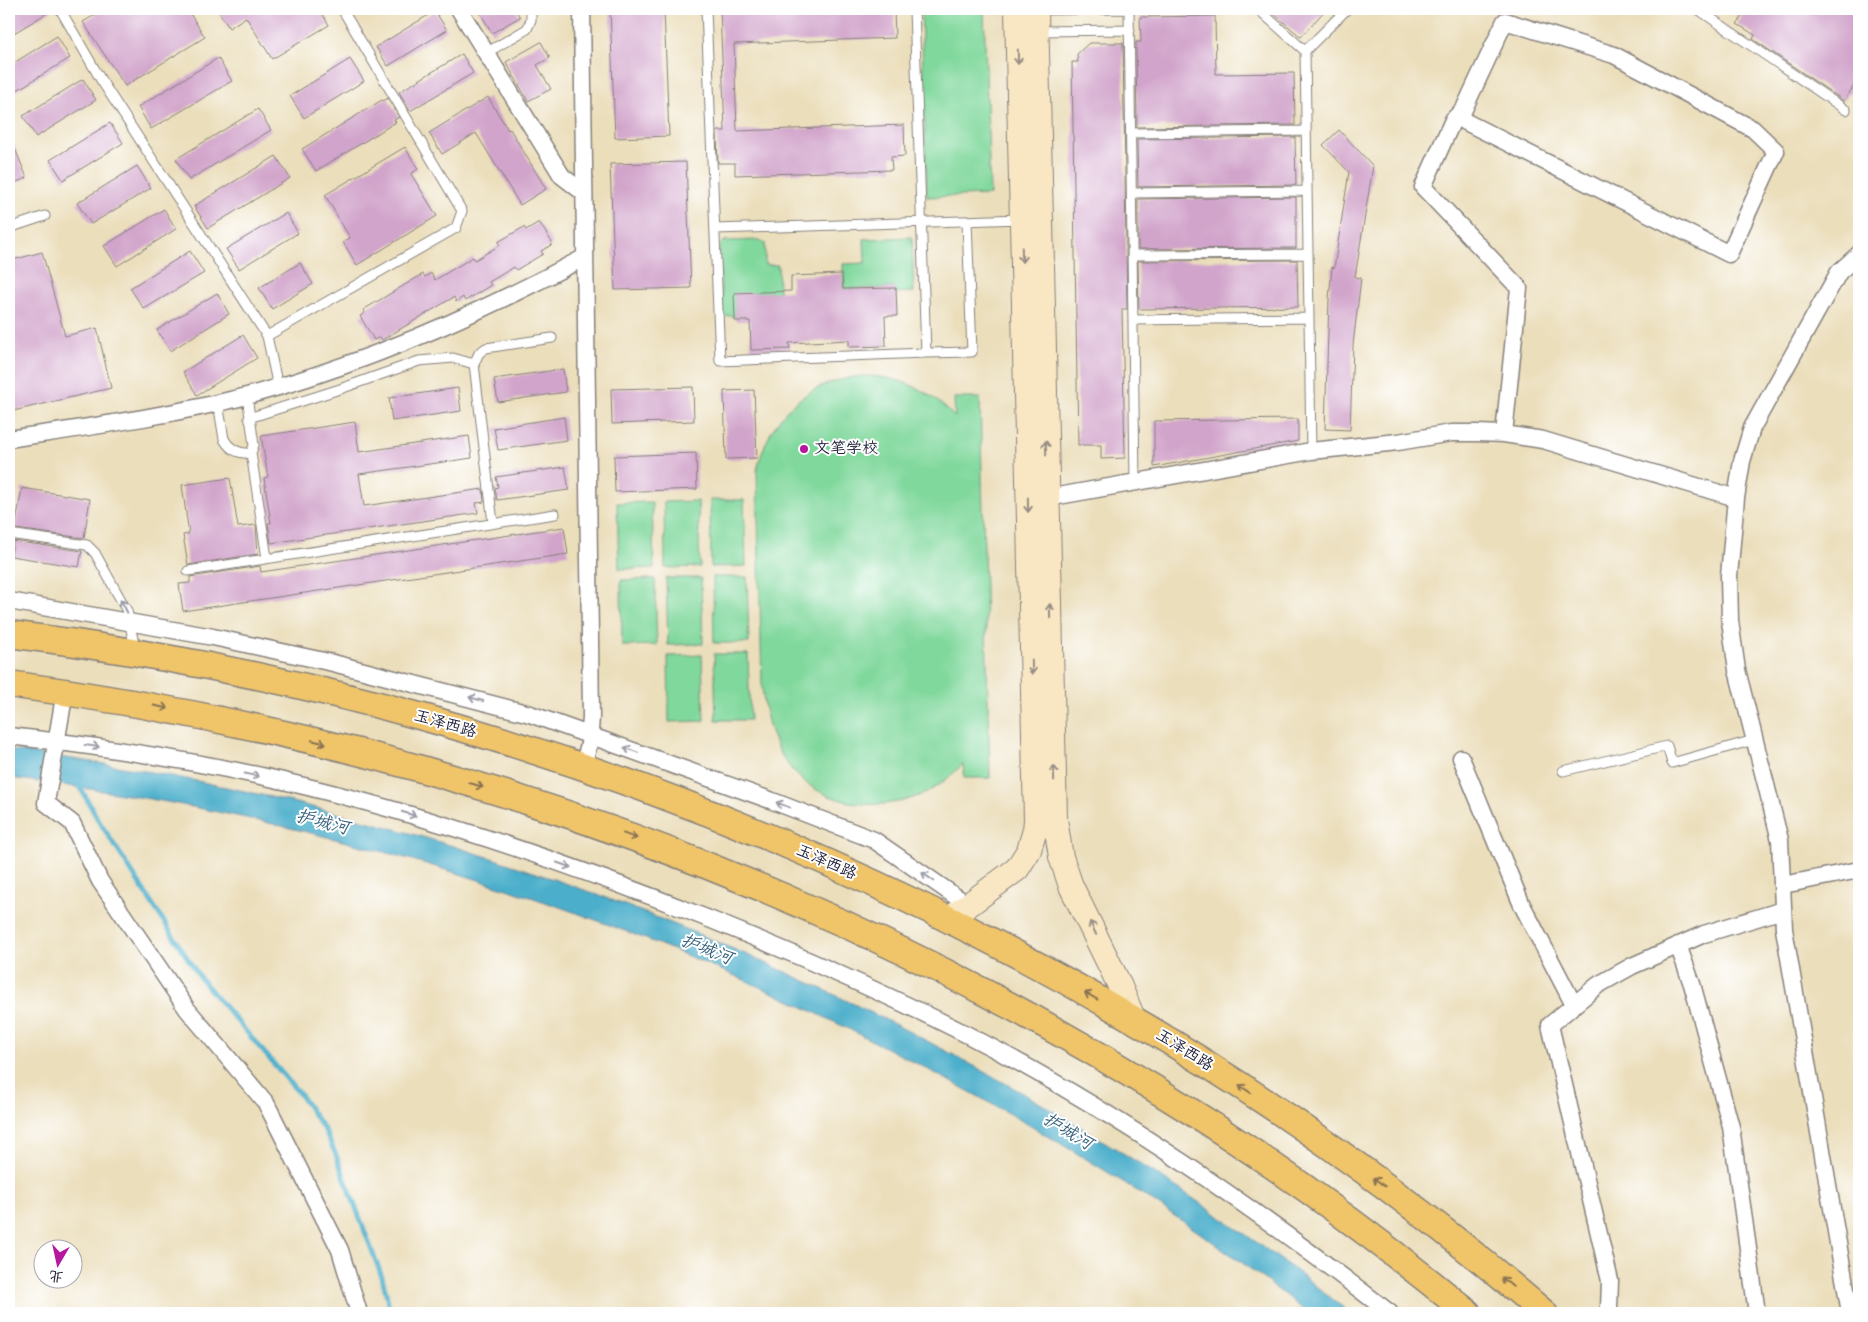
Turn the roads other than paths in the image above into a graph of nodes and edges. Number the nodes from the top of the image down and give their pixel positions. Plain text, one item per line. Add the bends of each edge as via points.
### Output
1 (60, 9) edge
2 (342, 9) edge
3 (459, 9) edge
4 (530, 9) edge
5 (582, 9) edge
6 (706, 9) edge
7 (914, 9) edge
8 (1130, 9) edge
9 (1258, 9) edge
10 (1347, 9) edge
11 (1700, 9) edge
12 (1031, 15) edge
13 (1130, 30) junction
14 (1305, 51) junction
15 (486, 52) junction
16 (1846, 110) dead end
17 (1456, 117) junction
18 (1306, 131) junction
19 (1131, 133) junction
20 (1307, 191) junction
21 (584, 193) junction
22 (1132, 193) junction
23 (45, 216) dead end
24 (1022, 219) junction
25 (967, 221) junction
26 (922, 222) junction
27 (9, 228) edge
28 (715, 230) junction
29 (1308, 254) junction
30 (1859, 254) edge
31 (1133, 255) junction
32 (585, 258) junction
33 (1309, 318) junction
34 (1133, 320) junction
35 (267, 336) junction
36 (552, 338) dead end
37 (926, 353) junction
38 (474, 364) junction
39 (278, 387) junction
40 (247, 396) junction
41 (218, 403) junction
42 (249, 418) junction
43 (1504, 434) junction
44 (9, 440) edge
45 (1311, 451) junction
46 (250, 453) junction
47 (1135, 483) junction
48 (1047, 498) junction
49 (1736, 498) junction
50 (555, 514) dead end
51 (493, 523) junction
52 (9, 534) edge
53 (267, 558) junction
54 (188, 571) dead end
55 (9, 601) edge
56 (130, 623) junction
57 (9, 634) edge
58 (136, 653) junction
59 (9, 684) edge
60 (65, 691) junction
61 (590, 735) junction
62 (9, 736) edge
63 (1754, 740) junction
64 (56, 743) junction
65 (1461, 758) dead end
66 (583, 767) junction
67 (1563, 770) dead end
68 (1859, 870) edge
69 (1783, 886) junction
70 (1783, 910) junction
71 (958, 912) junction
72 (1678, 945) junction
73 (1574, 1005) junction
74 (1134, 1020) junction
75 (359, 1313) edge
76 (1390, 1313) edge
77 (1468, 1313) edge
78 (1544, 1313) edge
79 (1607, 1313) edge
80 (1757, 1313) edge
81 (1850, 1313) edge

1 - 35 lane via 101,80
2 - 35 lane via 462,210 456,228
3 - 15 street
4 - 15 lane via 531,20 527,29
5 - 21 street
6 - 28 lane
7 - 26 lane
8 - 12 lane
8 - 13 lane
9 - 14 lane
10 - 14 lane
11 - 16 lane
12 - 13 lane
12 -> 24 street
48 -> 12 street
13 - 19 lane
14 - 18 lane
15 - 21 street via 562,176
17 - 17 street via 1464,108 1505,21 1614,56 1748,126 1776,151 1729,254
17 - 43 street via 1423,187 1519,288
18 - 19 lane
18 - 20 lane
19 - 22 lane
20 - 22 lane
20 - 29 lane
21 - 32 street
22 - 31 lane
23 - 27 lane
24 - 25 lane
24 -> 71 street via 1035,825 1029,850 1017,869
25 - 26 lane
25 - 37 lane via 972,352
26 - 28 lane
26 - 37 lane
28 - 37 lane via 720,361
29 - 31 lane
29 - 33 lane
30 - 49 street via 1839,272 1752,428
31 - 34 lane
32 - 39 street via 426,335
32 - 61 street
33 - 34 lane
33 - 45 lane
34 - 47 lane
35 - 39 lane
36 - 38 lane via 486,348
38 - 42 lane via 453,358 419,360
38 - 51 lane
39 - 40 street
40 - 41 street
40 - 42 lane
41 - 44 street
41 - 46 lane via 224,440 237,452
42 - 46 lane via 254,445
43 - 45 street via 1451,433
43 - 49 street via 1562,445
45 - 47 street
46 - 53 lane
47 - 48 street
74 -> 48 street via 1071,886 1061,857 1055,819
49 - 63 street via 1729,576 1730,621 1736,670
50 - 51 lane
51 - 53 lane
56 -> 52 lane via 127,611 95,553 87,545
53 - 54 lane
55 - 56 street
56 - 58 lane
61 -> 56 street via 530,714 351,668 213,637
57 - 58 main road, 玉泽西路
58 - 66 main road, 玉泽西路 via 229,670 366,703
59 - 60 main road
60 - 64 street
60 -> 77 main road via 229,720 434,772 592,822 799,904 998,1000 1139,1080 1332,1208
61 - 66 street
71 -> 61 street via 874,840
62 - 64 street
63 - 67 lane via 1672,763 1667,746
63 - 69 street via 1780,840
64 - 75 street via 46,803 72,823 100,881 187,1008 266,1103 340,1250
64 -> 76 street via 227,769 388,808 596,876 819,966 965,1034 1092,1106 1252,1210
65 - 73 street via 1522,905
66 - 71 main road, 玉泽西路
68 - 69 street
69 - 70 street
70 - 72 street
70 - 81 street
74 -> 71 main road, 玉泽西路 via 1053,975
72 - 73 street via 1598,985
72 - 80 street via 1692,984 1731,1127
73 - 79 street via 1550,1025 1610,1281
78 -> 74 main road, 玉泽西路 via 1360,1168 1234,1082

